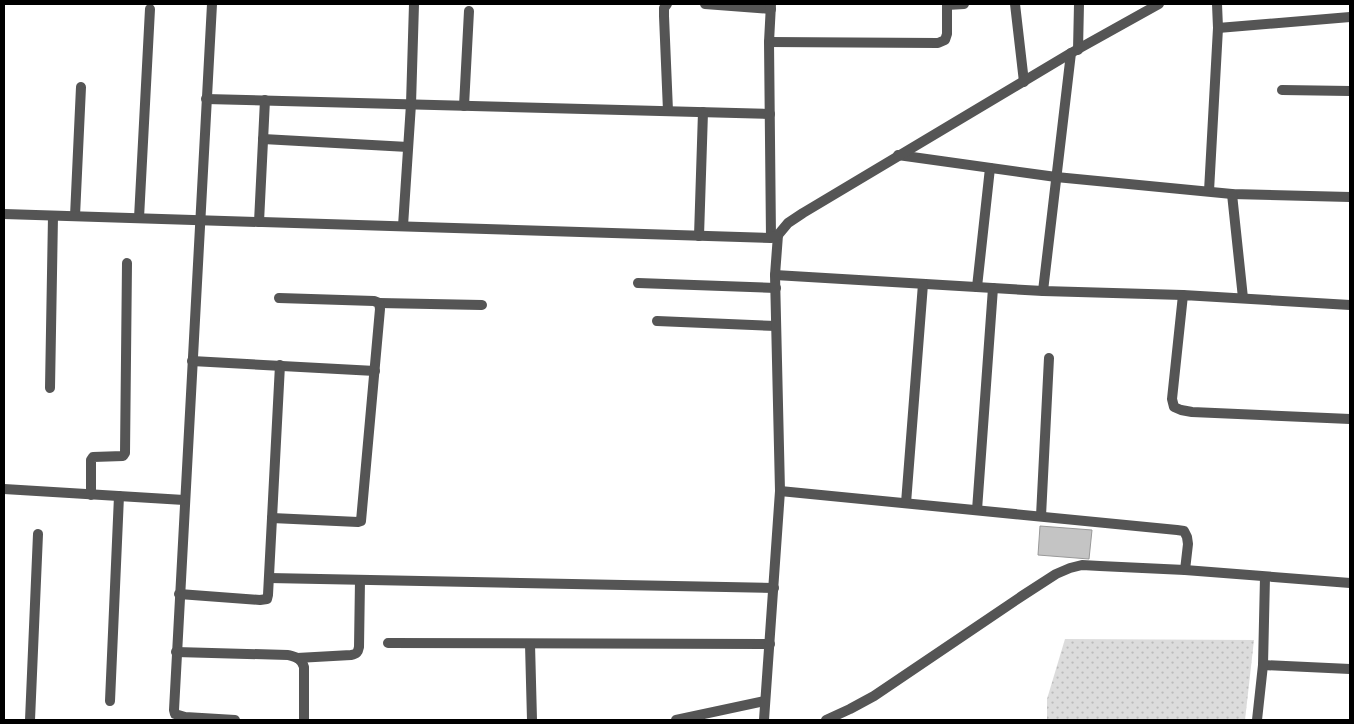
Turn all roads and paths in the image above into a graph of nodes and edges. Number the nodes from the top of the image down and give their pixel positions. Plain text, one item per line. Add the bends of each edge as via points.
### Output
1 (212, 4) edge
2 (414, 4) edge
3 (667, 4) edge
4 (705, 4) edge
5 (947, 4) edge
6 (964, 4) edge
7 (1015, 4) edge
8 (1079, 4) edge
9 (1159, 4) edge
10 (1217, 4) edge
11 (771, 6) edge
12 (150, 9) dead end
13 (469, 11) dead end
14 (1350, 17) edge
15 (1218, 28) junction
16 (769, 42) junction
17 (1075, 52) junction
18 (1024, 82) junction
19 (81, 87) dead end
20 (1282, 90) dead end
21 (1350, 91) edge
22 (206, 98) junction
23 (266, 100) junction
24 (411, 104) junction
25 (464, 106) junction
26 (668, 111) junction
27 (703, 112) junction
28 (770, 114) junction
29 (263, 139) junction
30 (408, 147) junction
31 (898, 155) junction
32 (990, 168) junction
33 (1056, 177) junction
34 (1209, 191) junction
35 (1232, 194) junction
36 (1350, 197) edge
37 (4, 214) edge
38 (53, 216) junction
39 (75, 216) junction
40 (139, 218) junction
41 (200, 220) junction
42 (259, 222) junction
43 (403, 226) junction
44 (699, 236) junction
45 (774, 236) junction
46 (127, 263) dead end
47 (775, 275) junction
48 (638, 283) dead end
49 (923, 284) junction
50 (977, 287) junction
51 (776, 288) junction
52 (992, 288) junction
53 (1043, 291) junction
54 (1183, 294) junction
55 (278, 298) dead end
56 (1243, 298) junction
57 (378, 303) junction
58 (482, 305) dead end
59 (1350, 305) edge
60 (657, 321) dead end
61 (776, 326) junction
62 (1049, 358) dead end
63 (192, 361) junction
64 (280, 365) junction
65 (374, 371) junction
66 (50, 388) dead end
67 (1350, 419) edge
68 (4, 490) edge
69 (780, 491) junction
70 (91, 495) junction
71 (119, 496) junction
72 (184, 500) junction
73 (906, 504) junction
74 (977, 510) junction
75 (1041, 516) junction
76 (272, 518) junction
77 (38, 534) dead end
78 (1185, 570) junction
79 (1265, 576) junction
80 (269, 578) junction
81 (360, 580) junction
82 (1350, 583) edge
83 (774, 588) junction
84 (179, 594) junction
85 (388, 644) dead end
86 (530, 644) junction
87 (770, 644) junction
88 (176, 652) junction
89 (297, 658) junction
90 (1263, 665) junction
91 (1350, 669) edge
92 (110, 701) dead end
93 (765, 701) junction
94 (30, 720) edge
95 (236, 720) edge
96 (304, 720) edge
97 (532, 720) edge
98 (676, 720) edge
99 (764, 720) edge
100 (826, 720) edge
101 (1257, 720) edge

1 - 22 street
2 - 24 street
3 - 26 street via 664,16
4 - 11 street
5 - 6 street
5 - 16 street via 947,34 945,40 938,43
7 - 18 street
8 - 17 street
9 - 17 street
10 - 15 street
11 - 16 street
12 - 40 street
13 - 25 street
14 - 15 street
15 - 34 street
16 - 28 street
17 - 18 street
17 - 33 street
18 - 31 street
19 - 39 street
20 - 21 street
22 - 23 street
22 - 41 street
23 - 24 street
23 - 29 street
24 - 25 street
24 - 30 street
25 - 26 street
26 - 27 street
27 - 28 street
27 - 44 street
28 - 45 street
29 - 30 street
29 - 42 street
30 - 43 street
31 - 32 street
31 - 45 street via 803,213
32 - 33 street
32 - 50 street
33 - 34 street
33 - 53 street
34 - 35 street
35 - 36 street
35 - 56 street
37 - 38 street
38 - 39 street
38 - 66 street
39 - 40 street
40 - 41 street
41 - 42 street
41 - 63 street
42 - 43 street
43 - 44 street
44 - 45 street
45 - 47 street
46 - 70 street via 125,453 118,457 93,457
47 - 49 street
47 - 51 street
48 - 51 street
49 - 50 street
49 - 73 street
50 - 52 street
51 - 61 street
52 - 53 street
52 - 74 street
53 - 54 street
54 - 56 street
54 - 67 street via 1172,399 1174,407 1192,412
55 - 57 street
56 - 59 street
57 - 58 street
57 - 65 street
60 - 61 street
61 - 69 street
62 - 75 street
63 - 64 street
63 - 72 street
64 - 65 street
64 - 76 street
65 - 76 street via 361,520
68 - 70 street
69 - 73 street
69 - 83 street
70 - 71 street
71 - 72 street
71 - 92 street
72 - 84 street
73 - 74 street
74 - 75 street
75 - 78 street via 1184,531 1188,544
76 - 80 street
77 - 94 street
78 - 79 street
78 - 100 street via 1082,565 1070,568 1022,596 874,696
79 - 82 street
79 - 90 street
80 - 81 street
80 - 84 street via 268,595 264,600
81 - 83 street
81 - 89 street via 358,652
83 - 87 street
84 - 88 street
85 - 86 street
86 - 87 street
86 - 97 street
87 - 93 street
88 - 89 street via 288,655
88 - 95 street via 175,714 185,718
89 - 96 street via 304,667
90 - 91 street
90 - 101 street
93 - 98 street
93 - 99 street

